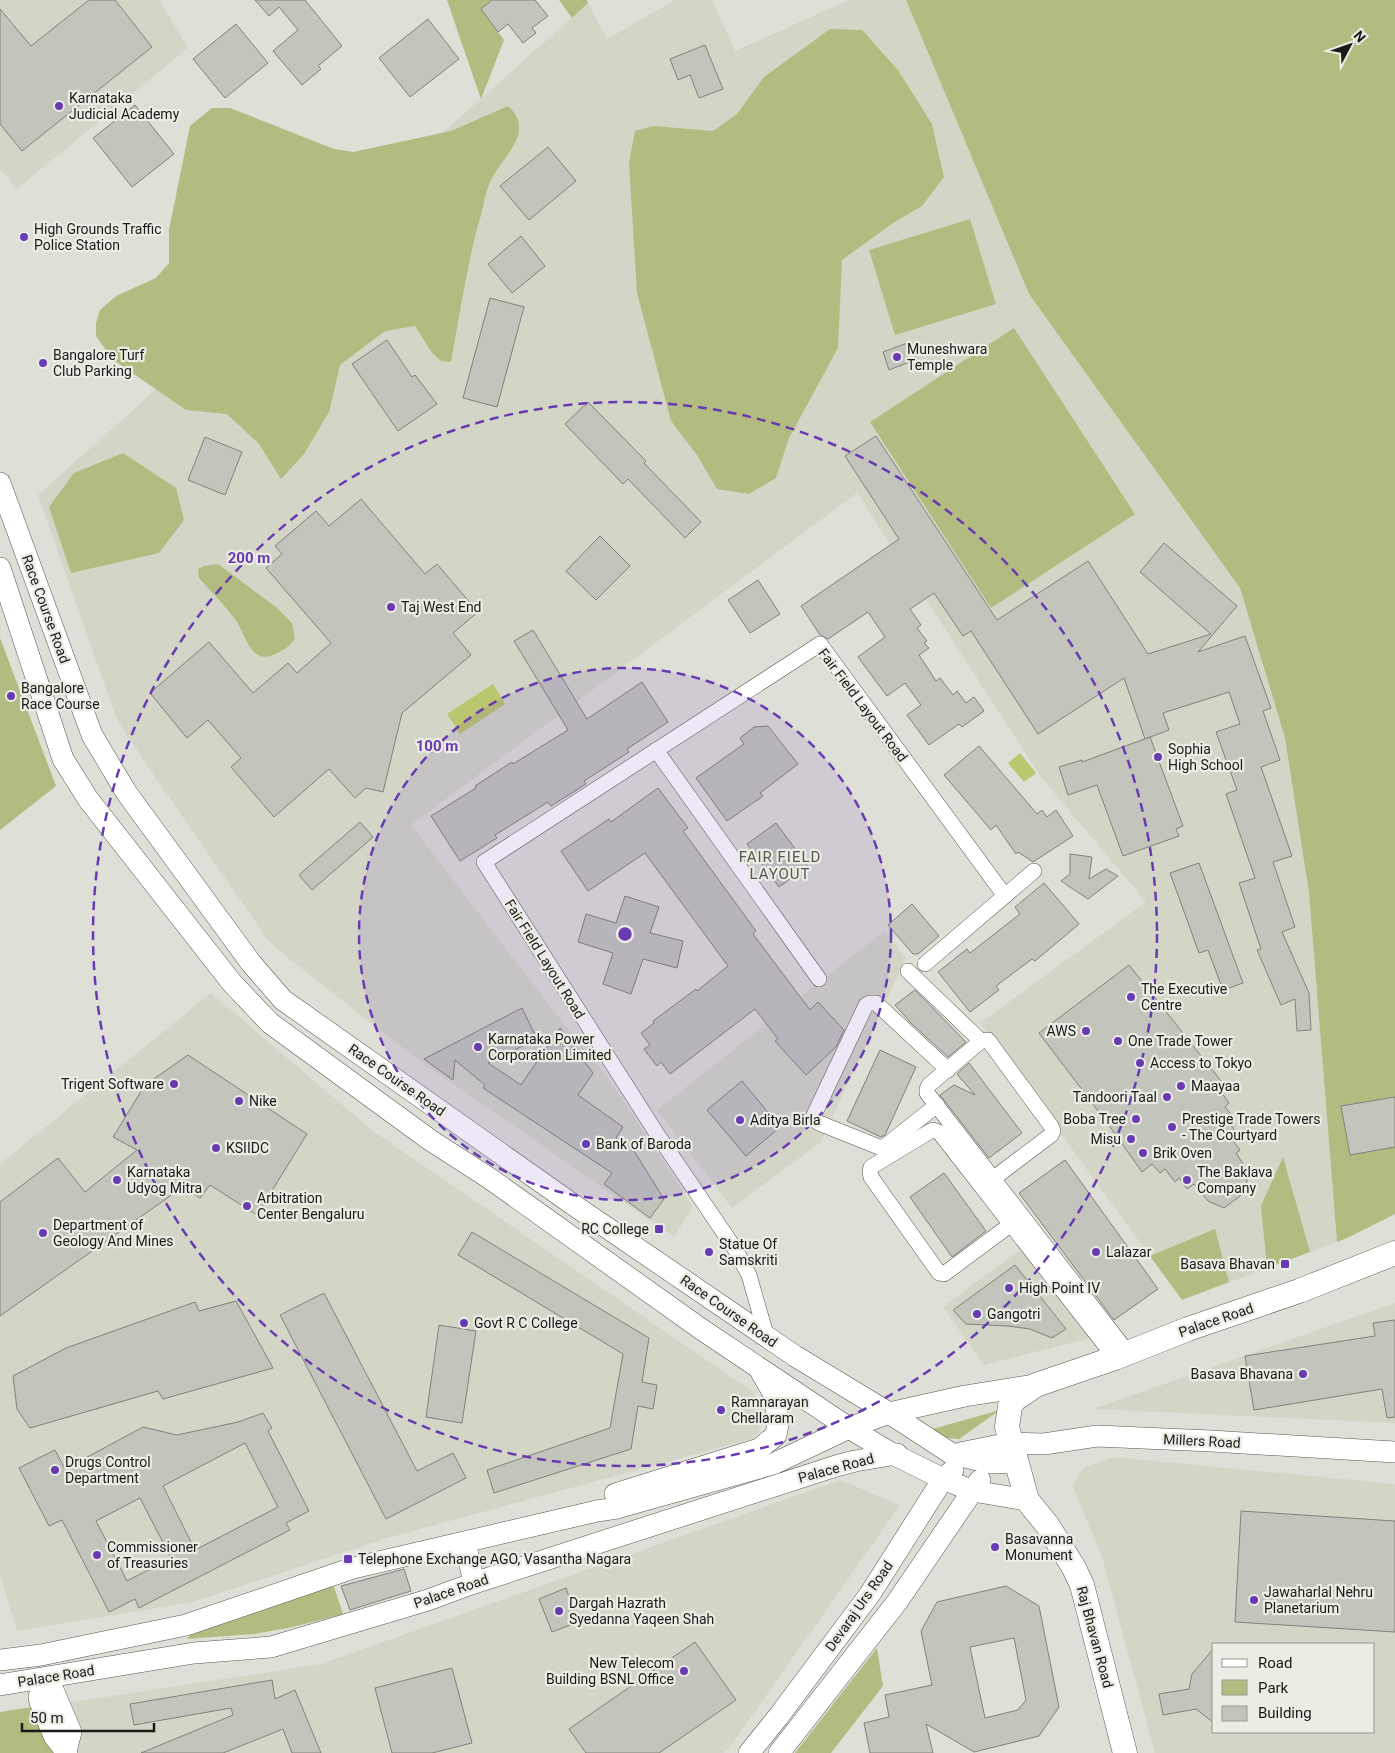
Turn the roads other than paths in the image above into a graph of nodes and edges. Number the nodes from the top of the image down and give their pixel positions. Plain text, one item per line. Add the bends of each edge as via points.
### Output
1 (0, 483) edge
2 (0, 568) edge
3 (656, 750) junction
4 (1034, 871) dead end
5 (1005, 896) junction
6 (926, 964) dead end
7 (908, 970) dead end
8 (819, 979) dead end
9 (981, 1041) junction
10 (948, 1070) junction
11 (937, 1105) junction
12 (994, 1178) junction
13 (1010, 1225) junction
14 (1395, 1253) edge
15 (767, 1338) junction
16 (1122, 1355) junction
17 (758, 1367) junction
18 (1036, 1385) junction
19 (889, 1413) junction
20 (849, 1428) junction
21 (1395, 1452) edge
22 (1013, 1453) junction
23 (892, 1454) junction
24 (959, 1456) junction
25 (991, 1463) junction
26 (943, 1479) junction
27 (973, 1491) junction
28 (1027, 1500) junction
29 (596, 1511) junction
30 (465, 1542) junction
31 (474, 1583) junction
32 (23, 1656) junction
33 (0, 1660) edge
34 (39, 1682) junction
35 (0, 1685) edge
36 (67, 1752) edge
37 (749, 1753) edge
38 (779, 1753) edge
39 (1125, 1753) edge

1 - 15 main road, Race Course Road via 92,735 126,792 250,963 283,1000
2 - 17 main road, Race Course Road via 63,759 88,799 238,990 270,1023 372,1098
3 - 5 street, Fair Field Layout Road via 820,644
3 - 8 street
3 - 15 street, Fair Field Layout Road via 484,862 656,1134 735,1249 749,1275
4 - 5 street
5 - 6 street
7 - 9 street
9 - 10 street
9 - 12 street via 991,1043 1052,1131
10 - 11 street via 927,1090
10 - 11 street via 876,1003 870,1002 814,1120 884,1147
11 - 12 street
12 - 16 street
13 - 13 street via 939,1132 933,1130 871,1167 871,1176 940,1273 944,1274
13 - 16 street
14 - 16 main road, Palace Road
15 - 19 main road, Race Course Road
16 - 18 main road, Palace Road
17 - 20 main road, Race Course Road
17 - 29 main road, Palace Road via 775,1396 776,1435 758,1449 615,1494
18 - 19 main road, Palace Road
18 - 22 main road, Palace Road via 1010,1406 1007,1427
19 - 20 main road, Palace Road
19 - 24 main road, Race Course Road
20 - 23 main road, Race Course Road
20 - 29 main road, Palace Road via 773,1464
21 - 22 main road, Millers Road via 1097,1436 1044,1444
22 - 24 main road
22 - 25 main road, Race Course Road
22 - 28 main road, Palace Road
23 - 24 main road, Palace Road
23 - 26 main road, Race Course Road
23 - 31 main road, Palace Road via 836,1466
24 - 25 main road, Race Course Road
24 - 26 main road, Devaraj Urs Road
25 - 27 main road, Devaraj Urs Road
26 - 27 main road, Race Course Road
26 - 37 main road, Devaraj Urs Road via 870,1594
27 - 28 main road
27 - 38 main road, Devaraj Urs Road via 896,1602
28 - 39 main road, Raj Bhavan Road via 1048,1526 1082,1585
29 - 30 main road, Palace Road
30 - 31 main road
30 - 32 main road, Palace Road via 334,1573 186,1626
31 - 34 main road, Palace Road via 271,1647 194,1653
32 - 33 main road, Palace Road
32 - 34 main road
34 - 35 main road, Palace Road
34 - 36 main road via 54,1690 71,1732

